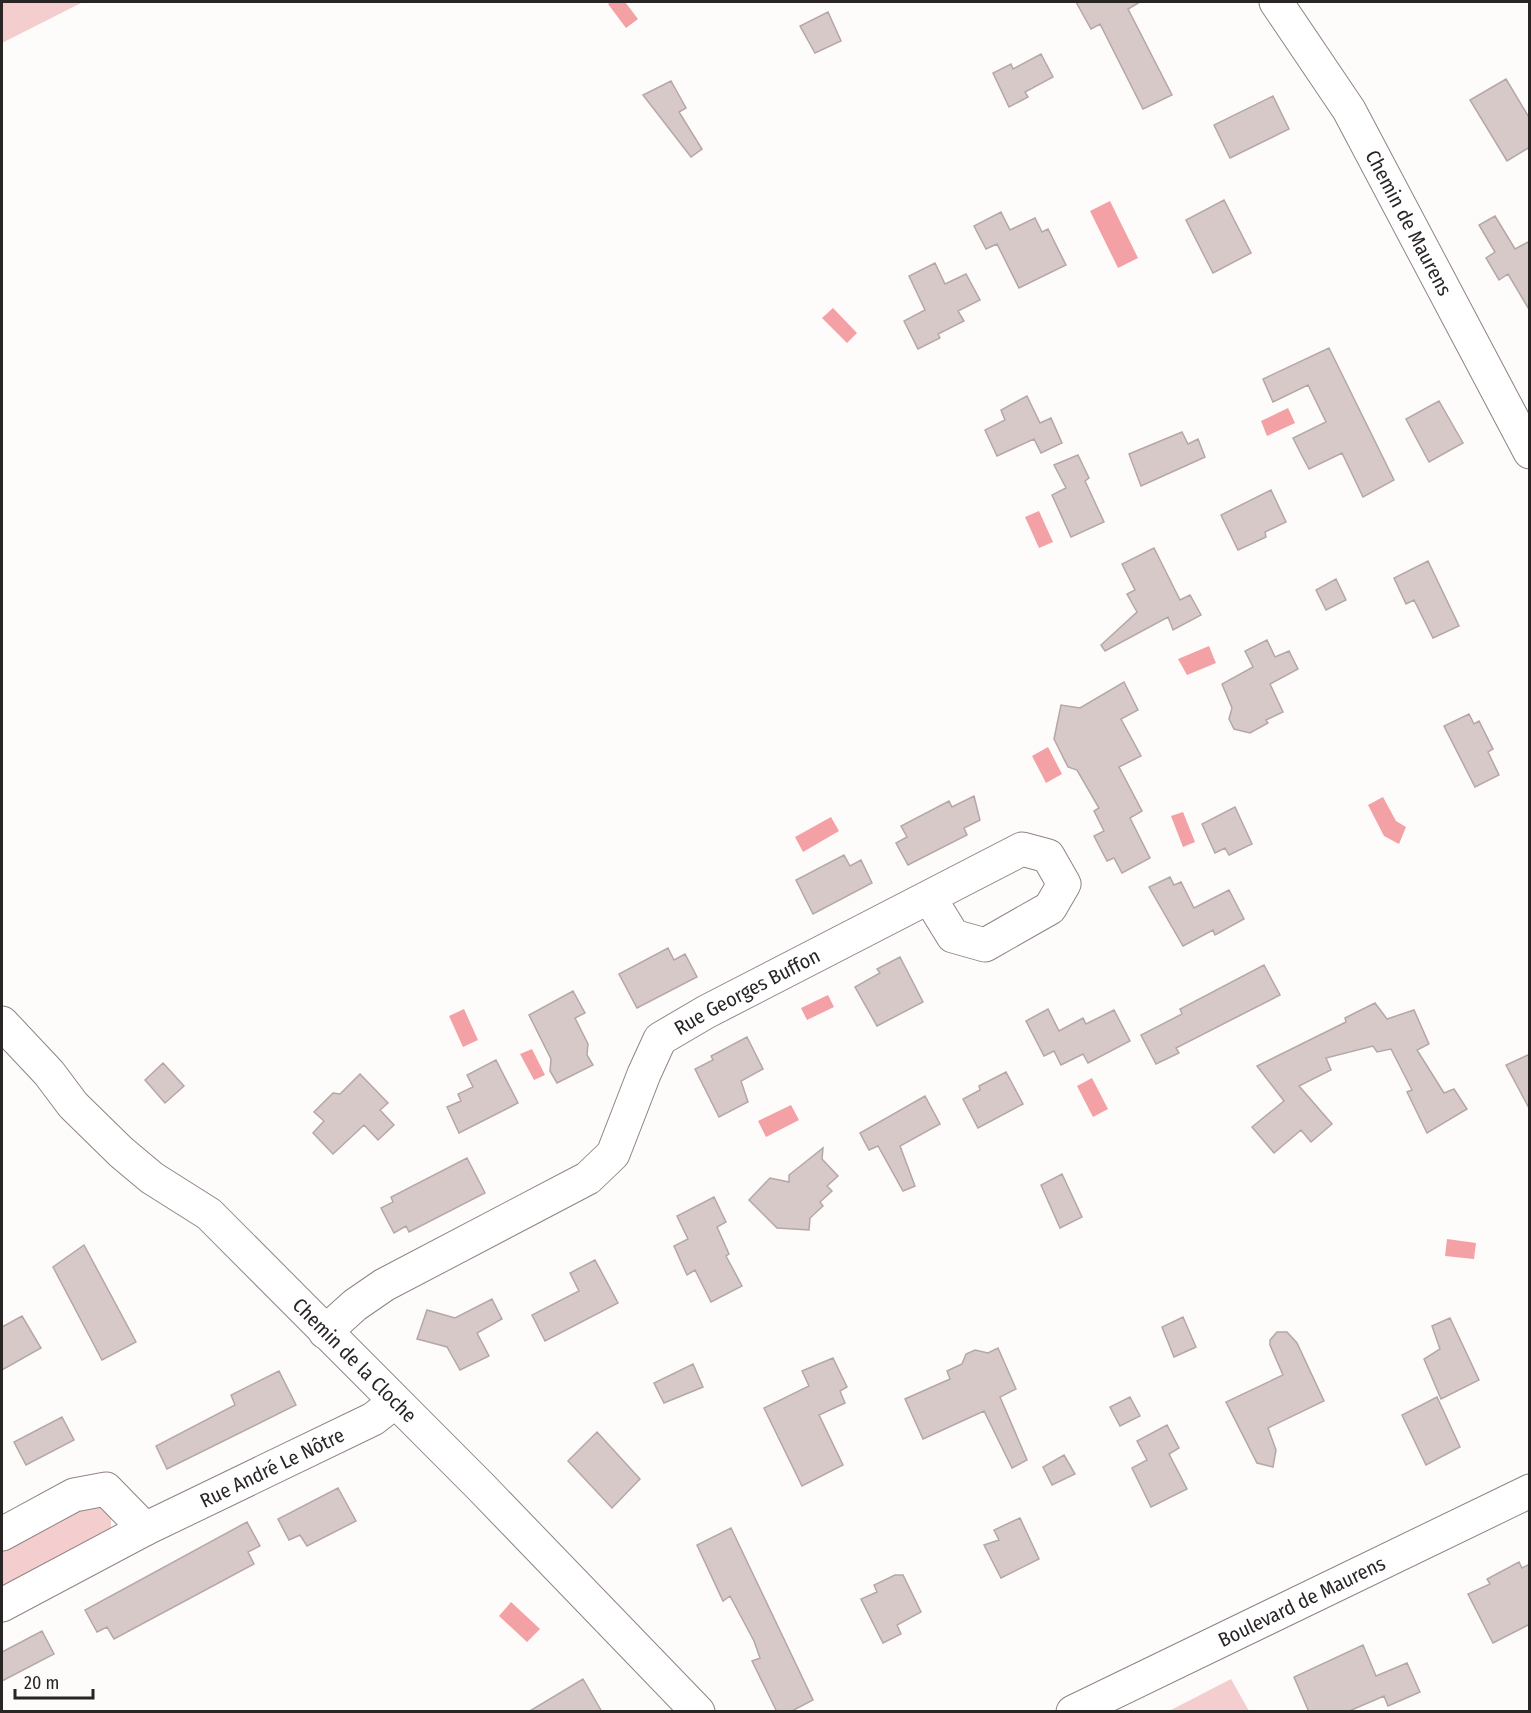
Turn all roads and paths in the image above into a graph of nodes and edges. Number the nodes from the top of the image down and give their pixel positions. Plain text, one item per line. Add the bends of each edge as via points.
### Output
1 (1276, 2) edge
2 (1530, 452) edge
3 (929, 897) junction
4 (2, 1023) edge
5 (325, 1332) junction
6 (395, 1402) junction
7 (1530, 1491) edge
8 (145, 1529) junction
9 (2, 1534) edge
10 (2, 1605) edge
11 (698, 1712) edge
12 (1073, 1712) edge

1 - 2 street, Chemin de Maurens via 1349,110
3 - 3 street, Rue Georges Buffon via 1022,849 1048,856 1064,884 1050,908 985,945 953,936
3 - 5 street, Rue Georges Buffon via 660,1039 613,1154 588,1178 384,1285
4 - 5 street, Chemin de la Cloche via 50,1073 73,1105 121,1152 152,1178 209,1214
5 - 6 street, Chemin de la Cloche
6 - 8 street, Rue André Le Nôtre via 373,1419
6 - 11 street, Chemin de la Cloche
7 - 12 street, Boulevard de Maurens
8 - 9 street via 106,1489 74,1495
8 - 10 street, Rue André Le Nôtre

